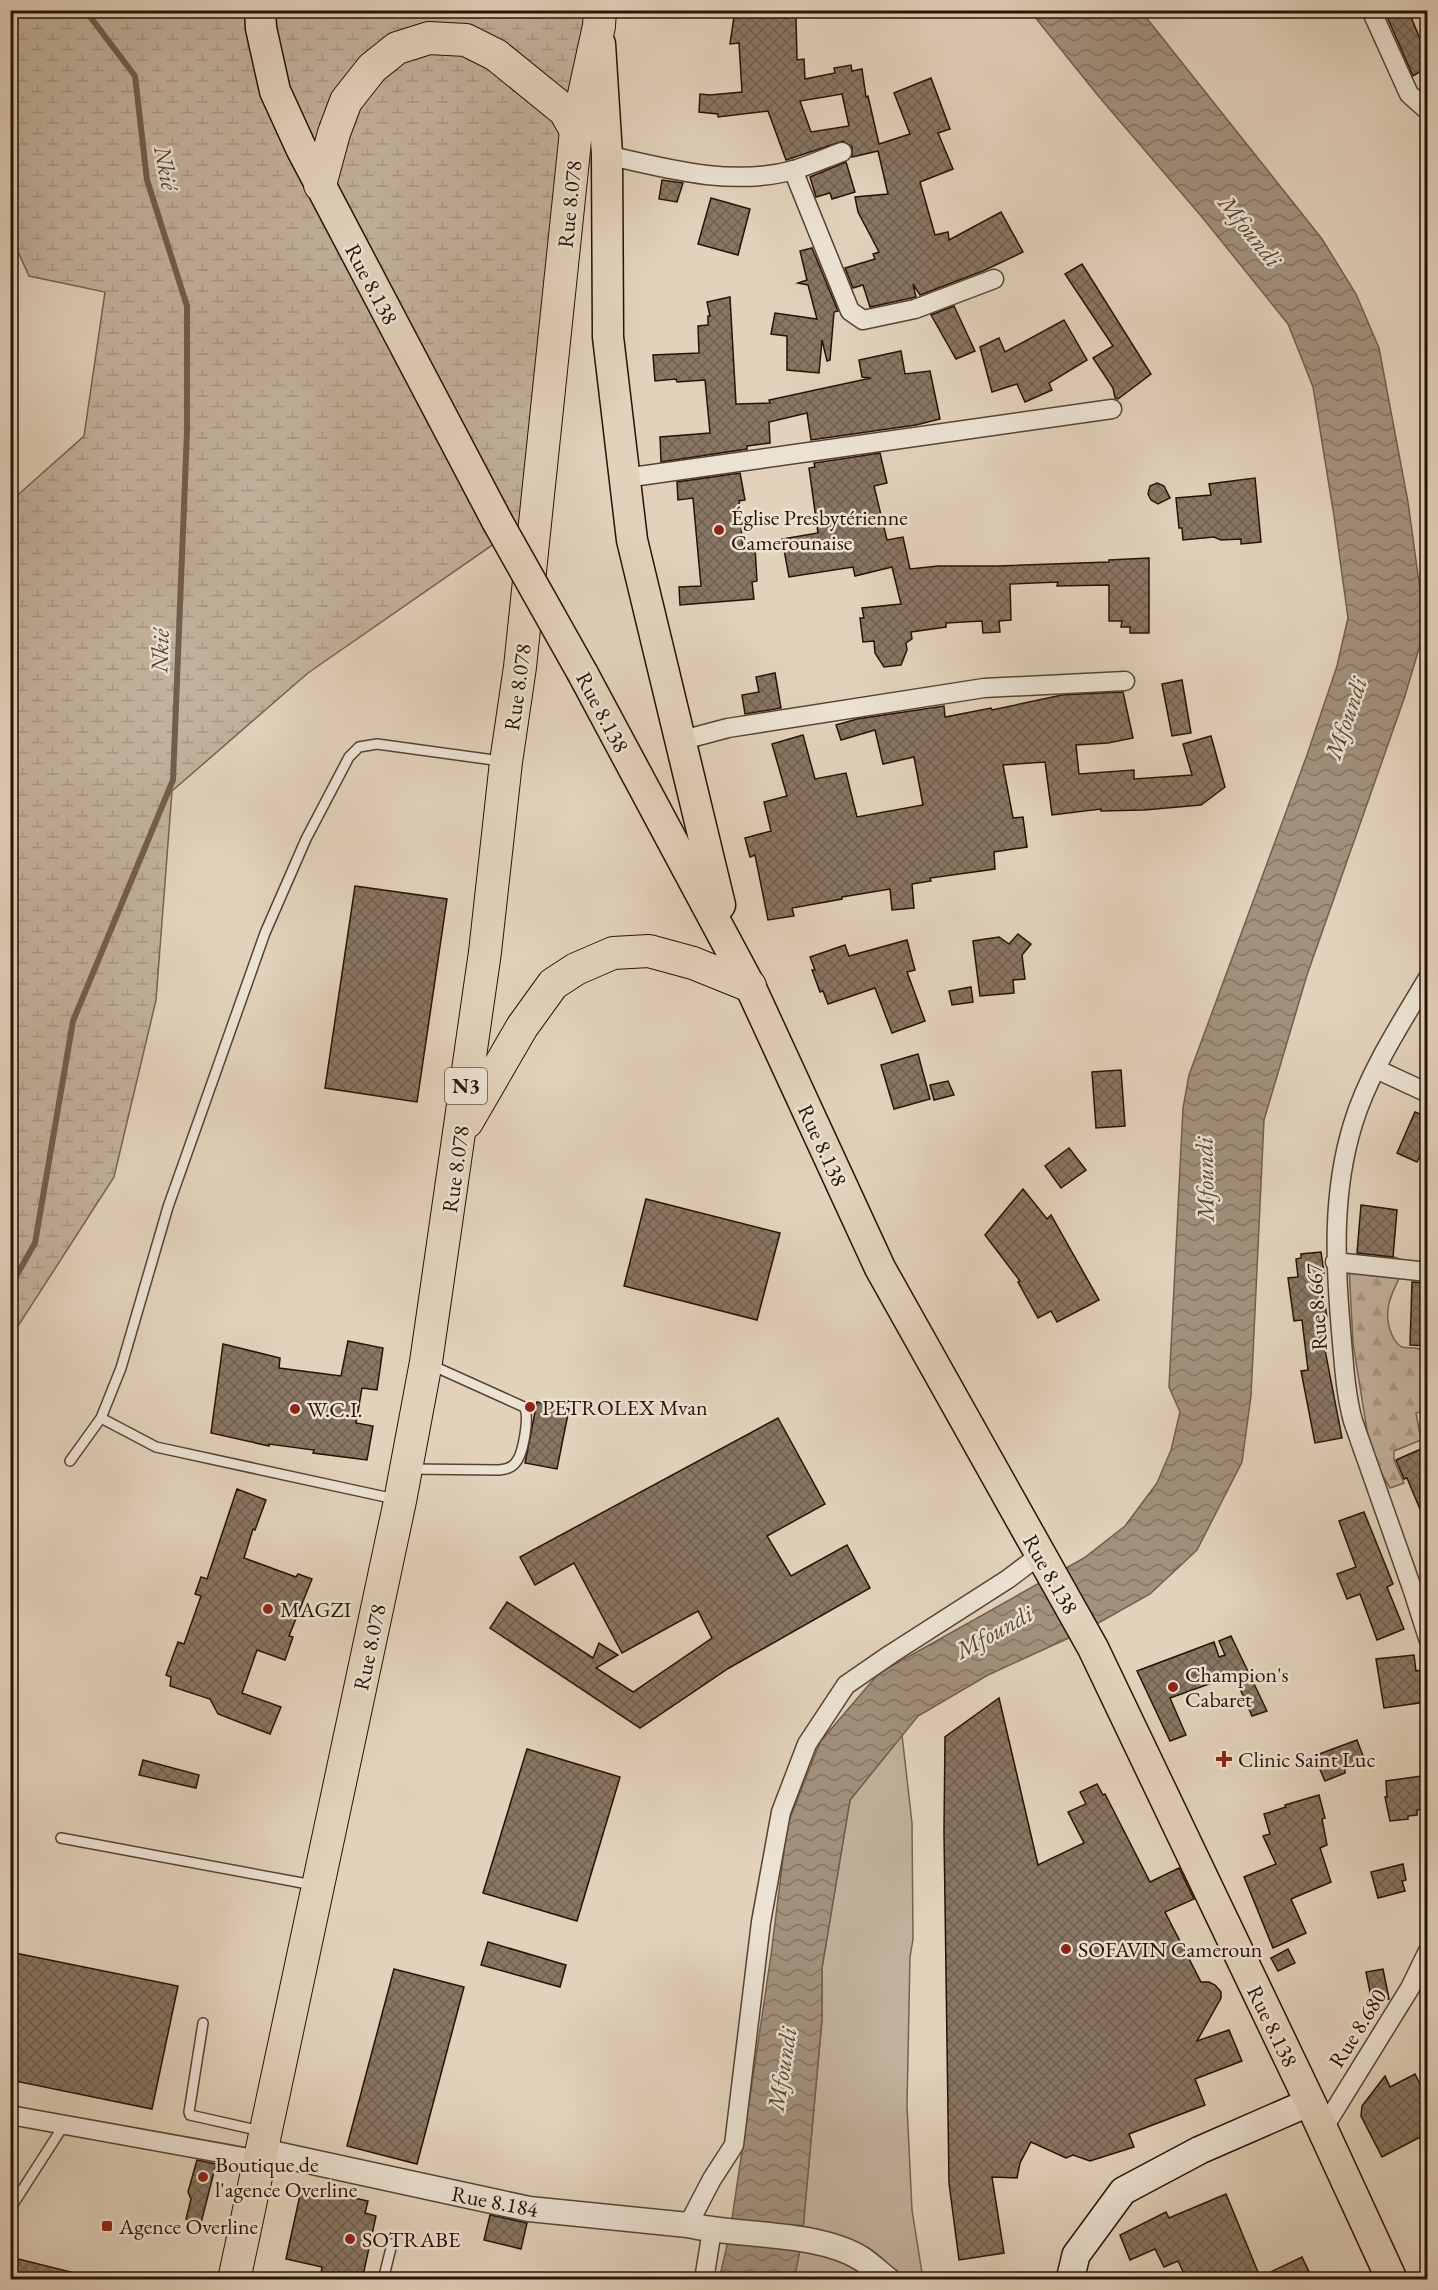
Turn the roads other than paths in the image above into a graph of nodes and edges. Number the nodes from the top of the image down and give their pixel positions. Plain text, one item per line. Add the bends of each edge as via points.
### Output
1 (260, 10) edge
2 (1371, 10) edge
3 (600, 18) edge
4 (1428, 111) edge
5 (576, 131) junction
6 (842, 152) dead end
7 (607, 155) junction
8 (793, 170) junction
9 (320, 185) junction
10 (994, 279) dead end
11 (1112, 409) dead end
12 (625, 478) junction
13 (1125, 681) dead end
14 (679, 741) junction
15 (506, 762) junction
16 (731, 949) junction
17 (1428, 978) edge
18 (750, 986) junction
19 (1376, 1070) junction
20 (1428, 1093) edge
21 (459, 1136) junction
22 (1335, 1262) junction
23 (1428, 1272) edge
24 (426, 1362) junction
25 (100, 1418) junction
26 (70, 1461) dead end
27 (406, 1469) junction
28 (400, 1501) junction
29 (1044, 1560) junction
30 (1428, 1638) edge
31 (61, 1838) dead end
32 (318, 1886) junction
33 (1428, 1951) edge
34 (203, 2023) dead end
35 (1310, 2102) junction
36 (10, 2115) edge
37 (64, 2125) junction
38 (1323, 2129) junction
39 (263, 2148) junction
40 (10, 2209) edge
41 (688, 2225) junction
42 (721, 2231) junction
43 (392, 2244) dead end
44 (234, 2280) edge
45 (383, 2280) edge
46 (704, 2280) edge
47 (888, 2280) edge
48 (1070, 2280) edge
49 (1392, 2280) edge

1 - 9 main road, Rue 8.138 via 275,91
2 - 4 street via 1410,94
3 - 5 highway, Rue 8.078 / N3
3 - 7 main road
5 - 9 highway via 566,111 496,55 466,40 429,38 397,48 372,68 346,101
5 - 15 highway, Rue 8.078 / N3 via 520,667
6 - 8 street
7 - 8 street via 689,174 751,176
7 - 12 main road via 608,337
8 - 10 street via 850,311 856,317 863,320 915,309
9 - 16 main road, Rue 8.138, bridge via 497,521
11 - 12 street
12 - 14 main road via 632,540
13 - 14 street via 984,688 728,728
14 - 16 main road
15 - 21 highway, Rue 8.078 / N3
15 - 25 lane via 368,744 349,757 306,839 265,933 168,1208 121,1368
16 - 18 main road, Rue 8.138
17 - 19 street, Rue 8.667
18 - 21 highway via 693,963 649,951 613,953 576,969 553,984 522,1027
18 - 29 main road, Rue 8.138 via 880,1268
19 - 20 street
19 - 22 street, Rue 8.667 via 1353,1122 1343,1166
21 - 24 highway, Rue 8.078 / N3
22 - 23 street
22 - 30 street, Rue 8.667 via 1346,1396
24 - 27 highway, Rue 8.078 / N3
24 - 27 lane via 524,1407 528,1420 518,1461 510,1468
25 - 26 lane
25 - 28 lane via 156,1447
27 - 28 highway, Rue 8.078 / N3
28 - 32 highway, Rue 8.078 / N3
29 - 35 main road, Rue 8.138 via 1093,1648
29 - 41 street via 1008,1579 846,1685 807,1744 781,1812 761,1922 734,2145
31 - 32 lane
32 - 39 highway, Rue 8.078 / N3
33 - 38 street, Rue 8.680 via 1410,1988
34 - 39 lane via 190,2115
35 - 38 main road, Rue 8.138
35 - 48 main road via 1200,2150 1123,2191 1076,2255
36 - 37 street
37 - 39 street
37 - 40 lane
38 - 49 main road, Rue 8.138
39 - 41 street, Rue 8.184 via 529,2209
39 - 44 highway, Rue 8.078 / N3
41 - 42 street, Rue 8.184
42 - 46 street
42 - 47 street, Rue 8.184 via 833,2246 861,2258
43 - 45 lane

